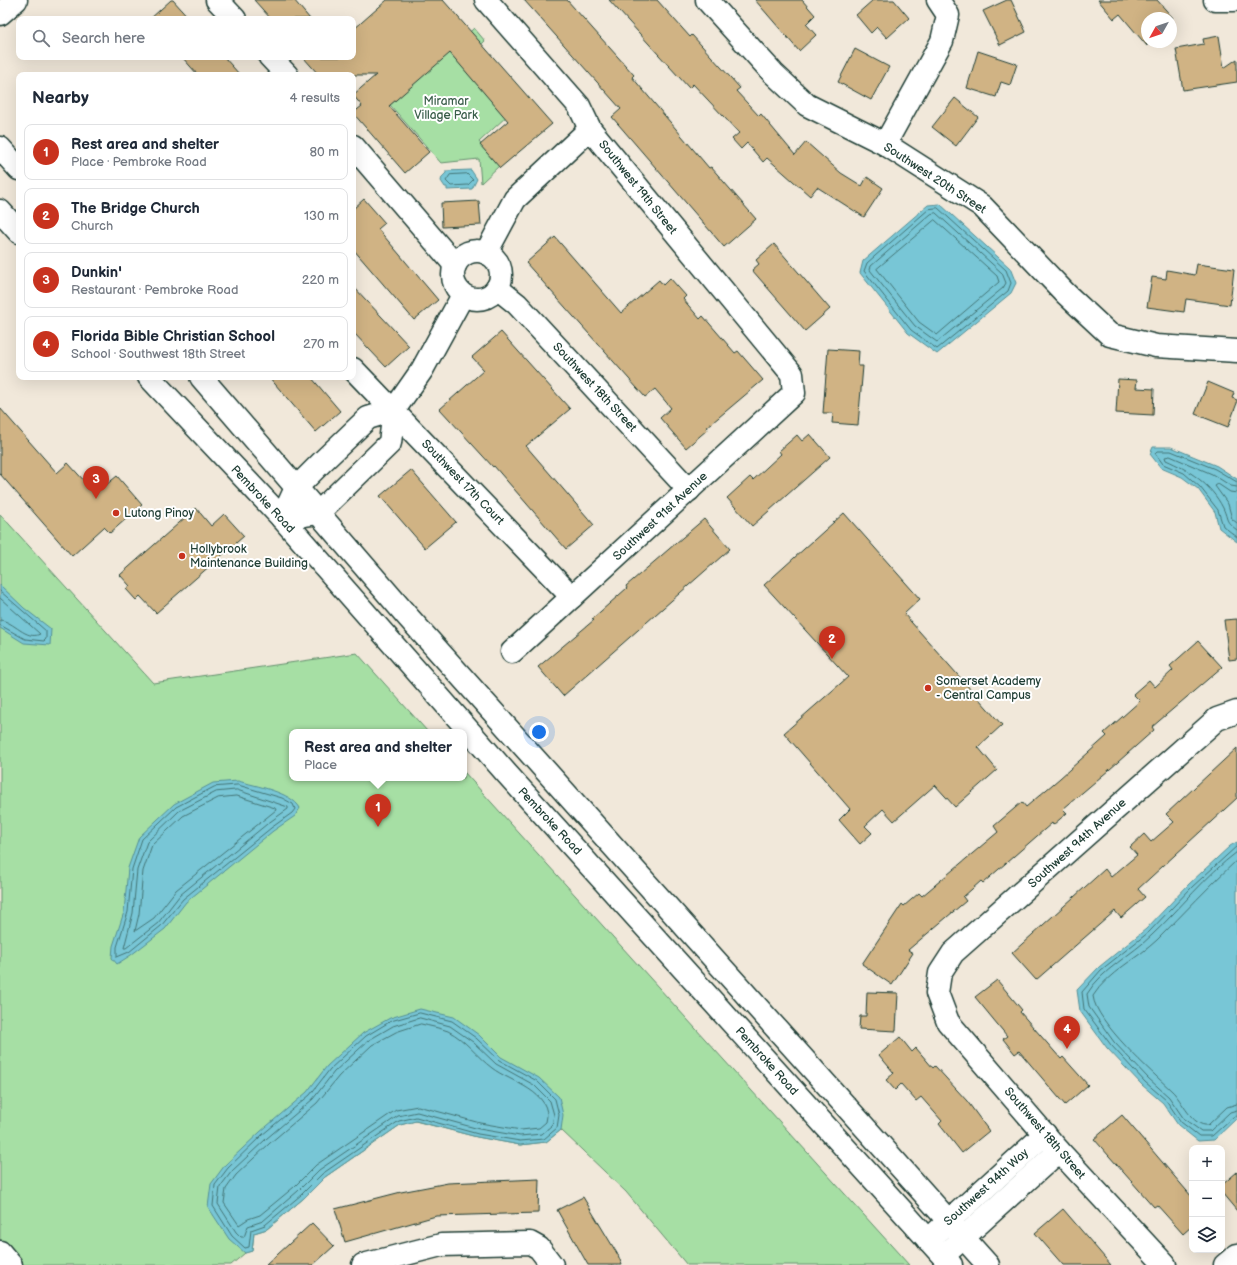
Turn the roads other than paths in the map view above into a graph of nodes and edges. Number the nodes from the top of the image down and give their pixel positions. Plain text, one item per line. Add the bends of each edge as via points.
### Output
1 (16, 0) edge
2 (217, 0) edge
3 (486, 0) edge
4 (707, 0) edge
5 (943, 8) edge
6 (0, 14) edge
7 (232, 16) edge
8 (273, 60) edge
9 (284, 72) edge
10 (590, 129) junction
11 (885, 144) junction
12 (0, 148) edge
13 (356, 156) edge
14 (16, 166) edge
15 (0, 211) edge
16 (16, 229) edge
17 (486, 253) junction
18 (455, 265) junction
19 (497, 288) junction
20 (463, 295) junction
21 (1237, 351) edge
22 (356, 372) edge
23 (792, 374) joint
24 (152, 380) edge
25 (204, 380) edge
26 (394, 410) junction
27 (296, 488) junction
28 (689, 490) junction
29 (318, 513) junction
30 (282, 518) junction
31 (572, 597) junction
32 (512, 652) dead end
33 (1237, 712) edge
34 (590, 820) junction
35 (568, 840) junction
36 (937, 993) joint
37 (1045, 1134) junction
38 (1060, 1151) junction
39 (948, 1220) junction
40 (964, 1238) junction
41 (928, 1240) junction
42 (0, 1252) edge
43 (1237, 1255) edge
44 (947, 1260) edge
45 (11, 1265) edge
46 (363, 1265) edge
47 (552, 1265) edge
48 (988, 1265) edge
49 (1165, 1265) edge
50 (1225, 1265) edge

1 - 6 street
2 - 7 street
3 - 10 street, Southwest 19th Street via 578,106
4 - 11 street, Southwest 20th Street via 773,73 807,105
5 - 11 street via 942,41
8 - 9 street
10 - 17 street via 515,200
10 - 23 street, Southwest 19th Street
11 - 21 street, Southwest 20th Street via 982,206 1066,294 1110,335 1156,346
12 - 14 street
13 - 18 street
15 - 16 street
17 - 18 street via 469,252 461,256
17 - 19 street via 496,259 501,277
18 - 20 street via 454,282
19 - 20 street via 484,298 475,299
19 - 28 street, Southwest 18th Street via 517,304
20 - 26 street via 422,370
22 - 26 street, Southwest 17th Court
23 - 28 street, Southwest 91st Avenue via 794,393
24 - 30 street, Pembroke Road
25 - 27 street
26 - 27 street via 368,418
26 - 29 street via 390,443
26 - 31 street, Southwest 17th Court
27 - 29 street
27 - 30 street
28 - 31 street, Southwest 91st Avenue
29 - 30 street
29 - 34 street
30 - 35 street, Pembroke Road
31 - 32 street, Southwest 91st Avenue
33 - 36 street, Southwest 94th Avenue via 1217,719 953,953 940,973
34 - 35 street
34 - 39 street
35 - 41 street, Pembroke Road
36 - 37 street, Southwest 18th Street via 948,1022
37 - 38 street, Southwest 18th Street
37 - 39 street, Southwest 94th Way
38 - 40 street, Southwest 94th Way
38 - 49 street, Southwest 18th Street
39 - 40 street
39 - 41 street, Southwest 94th Way
40 - 44 street, Southwest 94th Way
40 - 48 street
41 - 44 street, Pembroke Road
42 - 45 street
43 - 50 street
46 - 47 street via 441,1245 530,1243 539,1248

